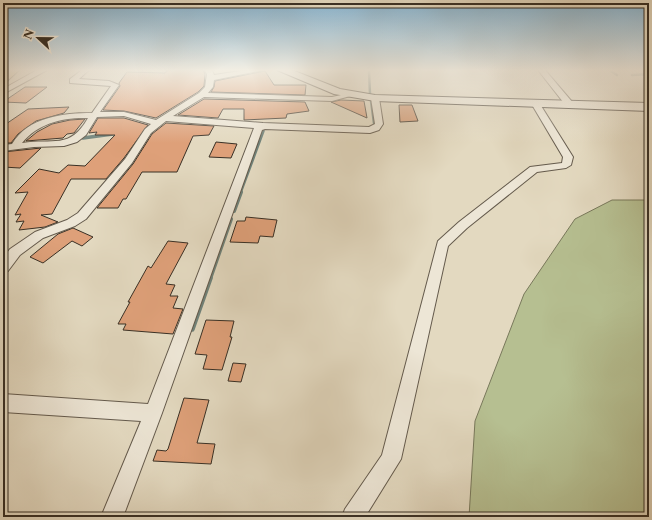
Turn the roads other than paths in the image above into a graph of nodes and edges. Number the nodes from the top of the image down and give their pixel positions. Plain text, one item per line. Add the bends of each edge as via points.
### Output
1 (109, 94) edge
2 (347, 94) edge
3 (561, 94) edge
4 (202, 95) joint
5 (350, 95) junction
6 (375, 98) junction
7 (535, 103) junction
8 (570, 105) junction
9 (649, 107) edge
10 (94, 115) junction
11 (161, 121) junction
12 (263, 126) junction
13 (15, 147) junction
14 (3, 148) edge
15 (3, 267) edge
16 (3, 403) edge
17 (153, 413) junction
18 (112, 517) edge
19 (353, 517) edge

1 - 10 street
2 - 5 street
3 - 8 street
4 - 5 street via 332,99
4 - 11 street
5 - 6 street
6 - 7 street
6 - 12 street via 379,124 370,130
7 - 8 street
7 - 19 street via 568,157 566,165 534,169 442,244 391,459
8 - 9 street
10 - 11 street via 124,114
10 - 13 street via 59,116 46,121 17,140
10 - 13 street via 76,140
11 - 12 street
11 - 15 street via 148,131 129,161 82,216 39,235 15,252
12 - 17 street via 258,129
13 - 14 street
16 - 17 street
17 - 18 street

